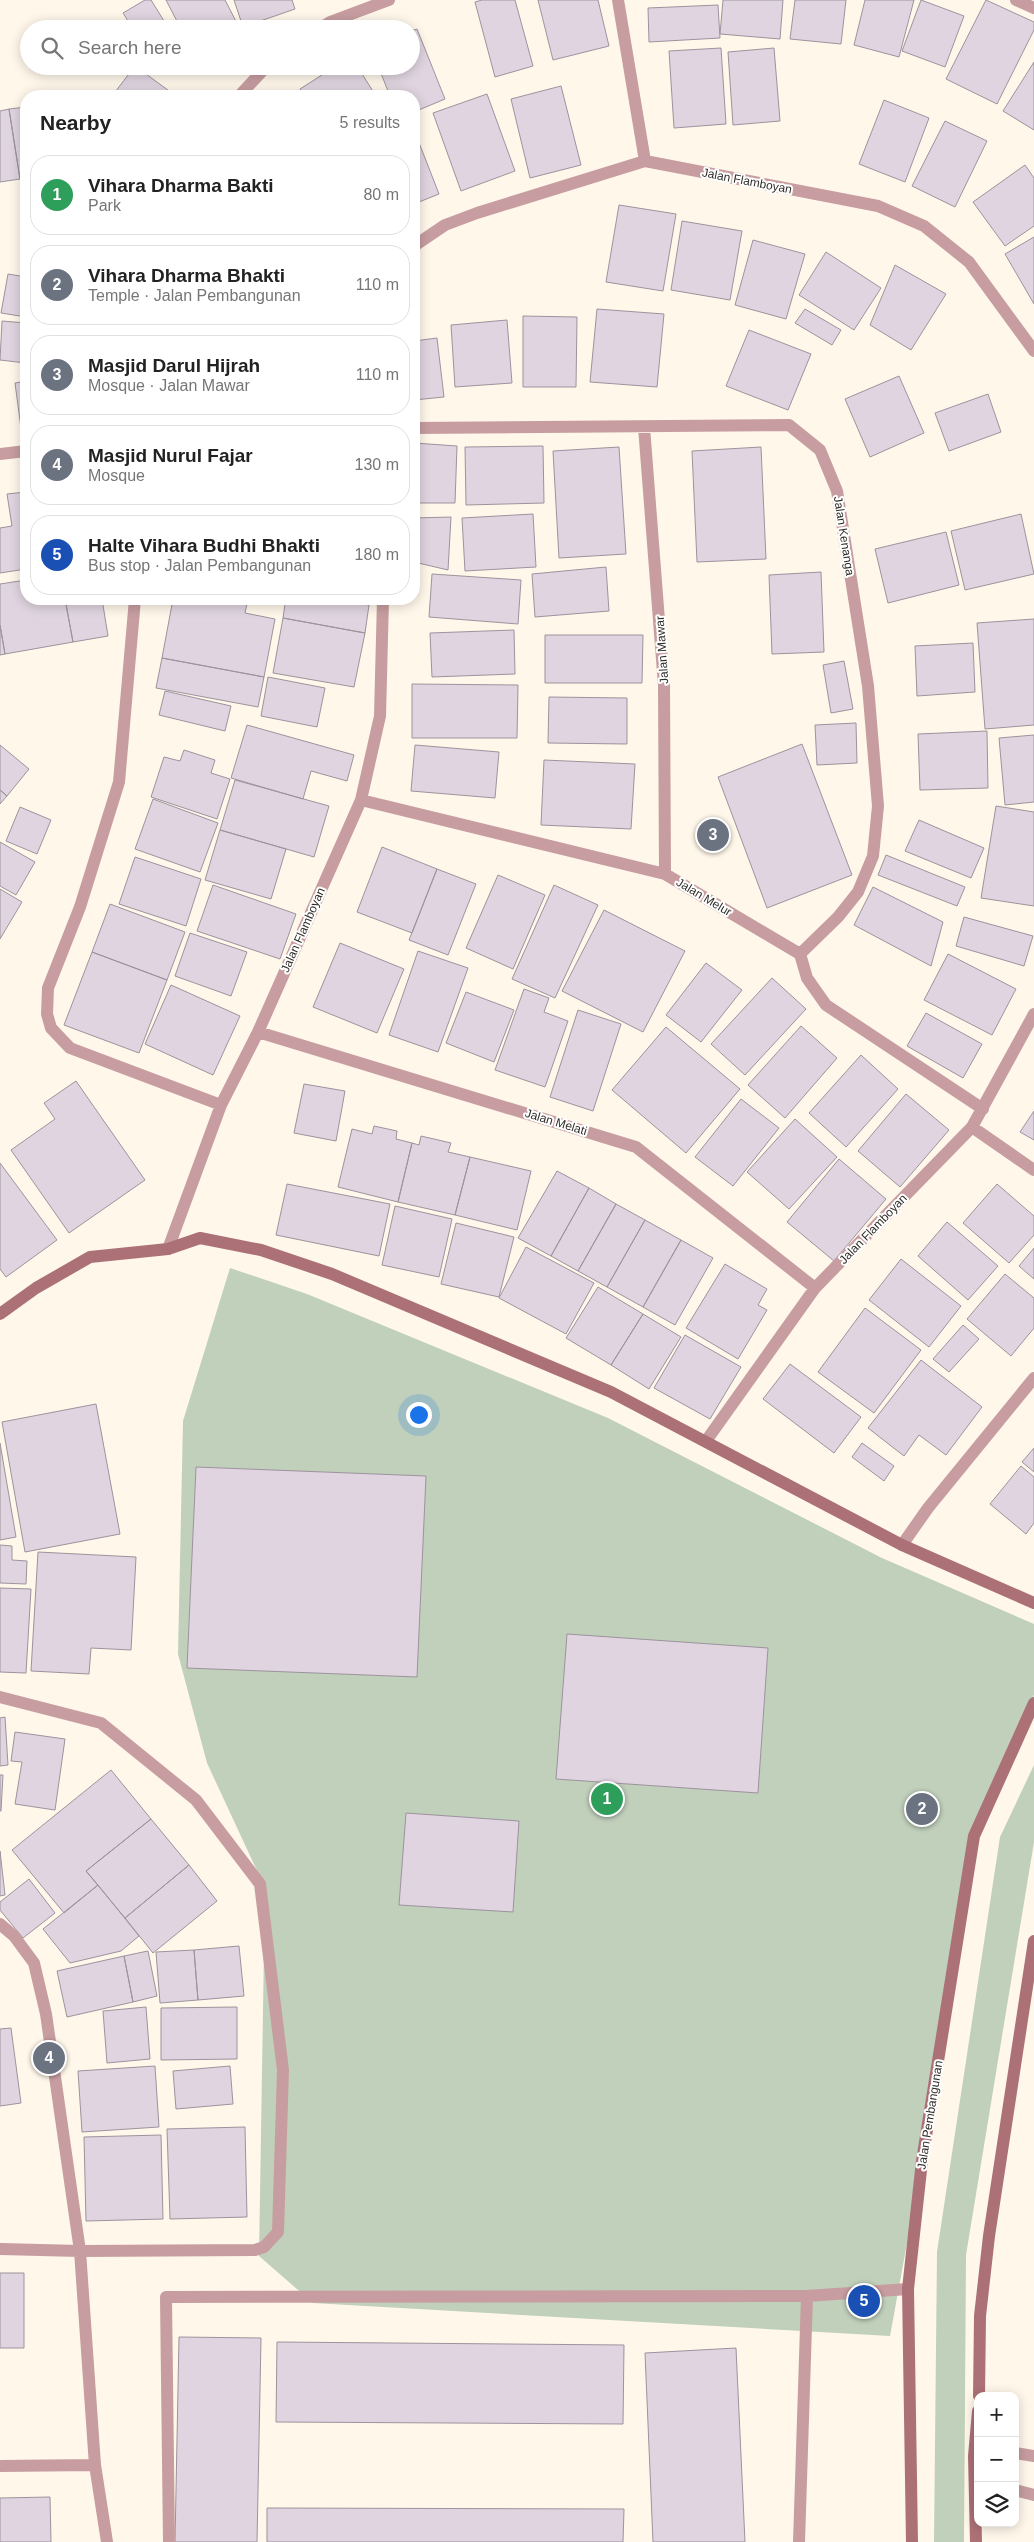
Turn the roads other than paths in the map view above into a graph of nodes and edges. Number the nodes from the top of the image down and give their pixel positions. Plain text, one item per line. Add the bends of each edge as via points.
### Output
1 (389, 0) edge
2 (618, 0) edge
3 (1016, 0) edge
4 (1034, 8) edge
5 (335, 20) edge
6 (259, 75) edge
7 (245, 90) edge
8 (645, 161) junction
9 (420, 242) edge
10 (1034, 351) edge
11 (644, 427) junction
12 (420, 428) edge
13 (20, 452) edge
14 (0, 454) edge
15 (134, 605) edge
16 (383, 605) edge
17 (361, 800) junction
18 (665, 874) junction
19 (800, 954) junction
20 (1034, 1014) edge
21 (258, 1032) junction
22 (221, 1106) junction
23 (983, 1109) junction
24 (972, 1127) junction
25 (1034, 1170) edge
26 (168, 1248) junction
27 (815, 1288) junction
28 (0, 1314) edge
29 (1034, 1378) edge
30 (706, 1441) junction
31 (902, 1545) junction
32 (1034, 1603) edge
33 (0, 1698) edge
34 (1034, 1703) edge
35 (0, 1924) edge
36 (1034, 1941) edge
37 (0, 2248) edge
38 (80, 2251) junction
39 (908, 2289) junction
40 (806, 2296) junction
41 (979, 2392) edge
42 (1019, 2454) edge
43 (1034, 2456) edge
44 (95, 2464) junction
45 (0, 2466) edge
46 (976, 2482) edge
47 (1019, 2491) edge
48 (1034, 2495) edge
49 (107, 2542) edge
50 (169, 2542) edge
51 (799, 2542) edge
52 (912, 2542) edge
53 (976, 2542) edge

1 - 5 street
2 - 8 street
3 - 4 street
6 - 7 street
8 - 9 street, Jalan Flamboyan via 477,212 445,225
8 - 10 street, Jalan Flamboyan via 878,206 924,226 969,262
11 - 12 street, Jalan Kenanga
11 - 18 street, Jalan Mawar via 664,685
11 - 19 street, Jalan Kenanga via 789,425 820,450 837,490 868,686 878,806 873,856 858,892
13 - 14 street
15 - 22 street via 119,782 80,907 48,988 47,1014 51,1028 70,1048
16 - 17 street, Jalan Flamboyan via 380,716
17 - 18 street, Jalan Melur
17 - 21 street, Jalan Flamboyan
18 - 19 street, Jalan Melur
19 - 23 street via 807,978 826,1005
20 - 23 street, Jalan Flamboyan
21 - 22 street, Jalan Flamboyan
21 - 27 street, Jalan Melati via 636,1147
22 - 26 street, Jalan Flamboyan
23 - 24 street, Jalan Flamboyan
24 - 25 street
24 - 27 street, Jalan Flamboyan
26 - 28 main road via 90,1257 36,1288
26 - 30 main road via 200,1238 261,1250 332,1274 611,1392
27 - 30 street, Jalan Flamboyan
29 - 31 street via 928,1508
30 - 31 main road
31 - 32 main road
33 - 38 street via 101,1723 196,1800 260,1884 283,2070 278,2232 264,2247 255,2250
34 - 39 main road, Jalan Pembangunan via 974,1836 922,2160
35 - 38 street via 14,1936 34,1963 46,2014
36 - 41 main road via 988,2245 980,2316
37 - 38 street
38 - 44 street
39 - 40 street
39 - 52 main road, Jalan Pembangunan
40 - 50 street via 166,2297
40 - 51 street
42 - 43 street
44 - 45 street
44 - 49 street
46 - 53 main road
47 - 48 street

